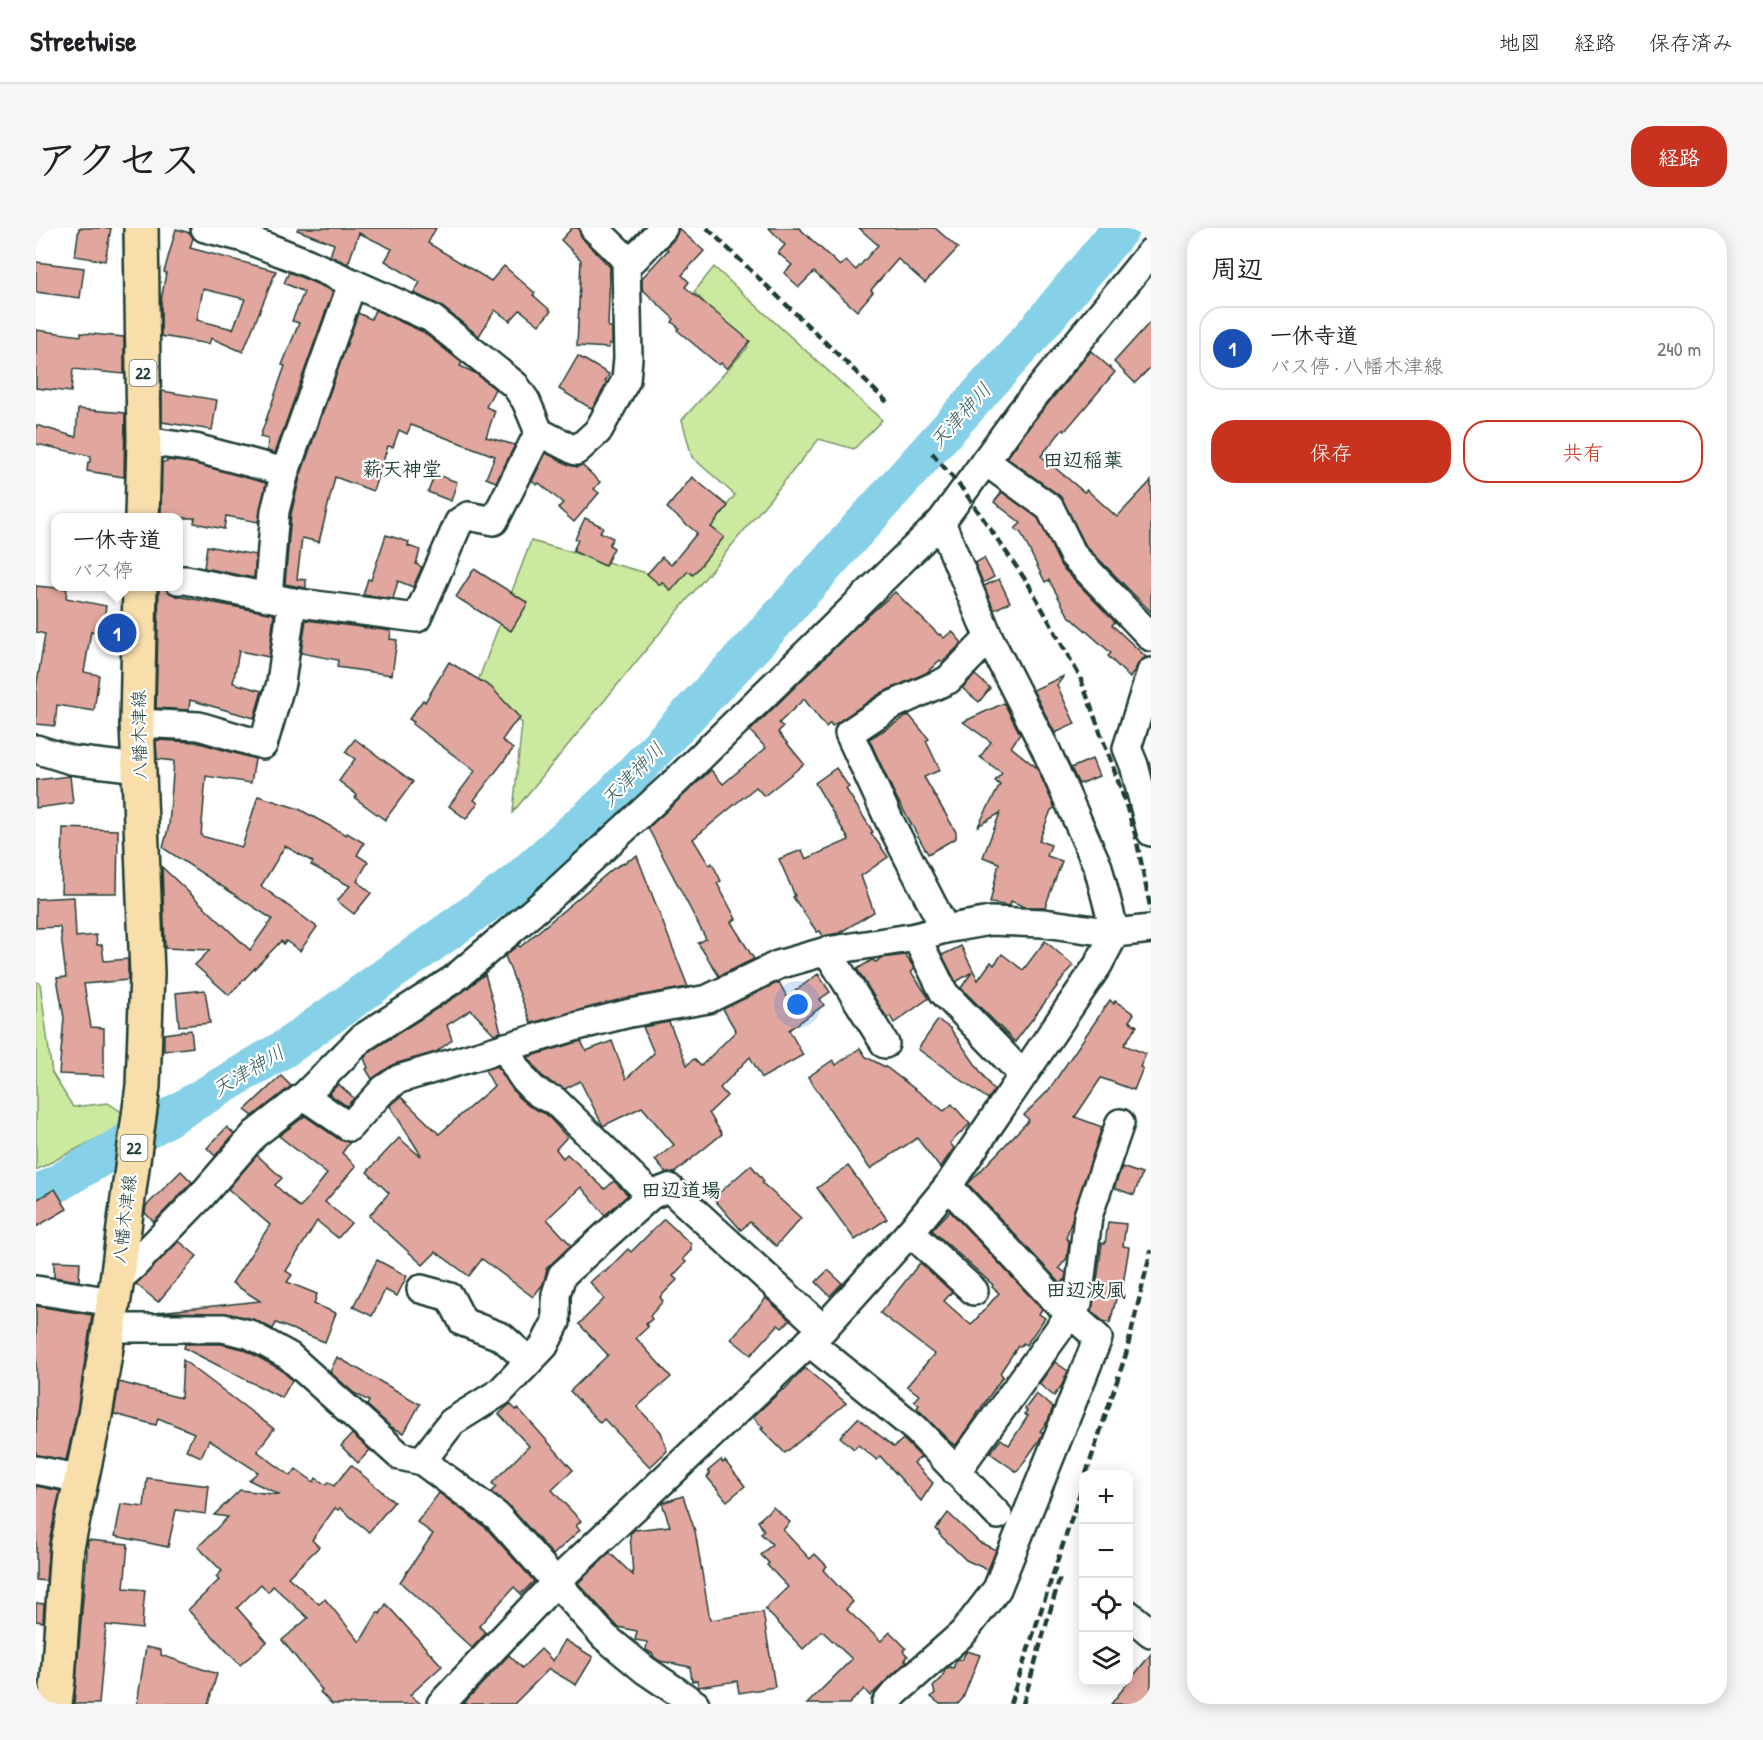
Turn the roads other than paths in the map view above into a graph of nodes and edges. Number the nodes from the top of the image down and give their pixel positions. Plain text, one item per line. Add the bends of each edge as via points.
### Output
1 (141, 228) edge
2 (206, 228) edge
3 (594, 228) edge
4 (663, 228) edge
5 (1151, 252) edge
6 (626, 261) junction
7 (351, 284) junction
8 (539, 432) junction
9 (144, 441) junction
10 (985, 460) junction
11 (288, 466) junction
12 (142, 513) edge
13 (941, 522) junction
14 (183, 580) edge
15 (140, 591) edge
16 (280, 600) junction
17 (1151, 637) edge
18 (989, 638) junction
19 (1151, 672) edge
20 (137, 723) junction
21 (36, 749) edge
22 (139, 768) junction
23 (1142, 768) edge
24 (1151, 832) edge
25 (945, 929) junction
26 (1151, 929) edge
27 (1115, 933) junction
28 (916, 937) junction
29 (827, 951) junction
30 (885, 1044) dead end
31 (505, 1047) junction
32 (1023, 1075) junction
33 (304, 1096) junction
34 (1120, 1123) dead end
35 (948, 1186) junction
36 (651, 1195) junction
37 (910, 1232) junction
38 (421, 1288) dead end
39 (36, 1290) edge
40 (974, 1291) dead end
41 (113, 1304) junction
42 (1070, 1313) junction
43 (816, 1335) junction
44 (529, 1361) junction
45 (422, 1461) junction
46 (36, 1470) edge
47 (956, 1472) junction
48 (82, 1479) junction
49 (998, 1515) dead end
50 (556, 1582) junction
51 (1133, 1618) edge
52 (1151, 1633) edge
53 (55, 1704) edge
54 (441, 1704) edge
55 (695, 1704) edge
56 (886, 1704) edge

1 - 9 main road, 22
2 - 7 street via 308,263
3 - 6 street
4 - 6 street via 634,258
5 - 10 street
6 - 8 street via 626,380 598,431 576,451
7 - 8 street via 430,318 453,334 515,385
7 - 11 street
8 - 16 street via 494,521 468,516 459,522 417,618
9 - 11 street
9 - 12 main road, 22
10 - 13 street
10 - 17 street via 1050,508 1073,555
11 - 16 street via 274,511
13 - 18 street
13 - 33 street via 674,783 548,899 454,979 362,1038
14 - 16 street
15 - 20 main road, 八幡木津線 / 22
16 - 20 street via 281,684 263,745 199,726
18 - 25 street via 948,680 890,706 849,733
18 - 27 street via 1046,750 1098,867
19 - 23 street via 1127,748
20 - 22 main road, 八幡木津線 / 22
21 - 22 street via 71,760
22 - 41 main road, 八幡木津線 / 22 via 147,973 143,1086
23 - 24 street
25 - 27 street via 990,921 1044,923
25 - 28 street
26 - 27 street
27 - 32 street via 1098,965
28 - 29 street
28 - 32 street via 944,993
29 - 30 street
29 - 31 street via 778,965 708,999 619,1016
31 - 33 street via 399,1079 348,1127
31 - 36 street via 522,1079 544,1098 554,1100
32 - 35 street
33 - 41 street via 255,1134
34 - 42 street via 1088,1216 1078,1303
35 - 37 street
35 - 42 street
36 - 43 street via 669,1188
36 - 44 street via 562,1275 556,1294 556,1322 544,1346
37 - 40 street
37 - 43 street
38 - 44 street via 450,1297 463,1322 502,1337
39 - 41 street
41 - 45 street via 249,1334 289,1356 400,1456
41 - 48 main road, 八幡木津線 / 22
42 - 47 street
42 - 56 street via 1098,1338 997,1589 963,1633
43 - 47 street
43 - 50 street
44 - 45 street via 500,1392 452,1422
45 - 50 street via 497,1516
46 - 48 street
47 - 49 street
48 - 53 main road, 八幡木津線 / 22 via 67,1547
50 - 54 street
50 - 55 street via 605,1637
51 - 52 street

